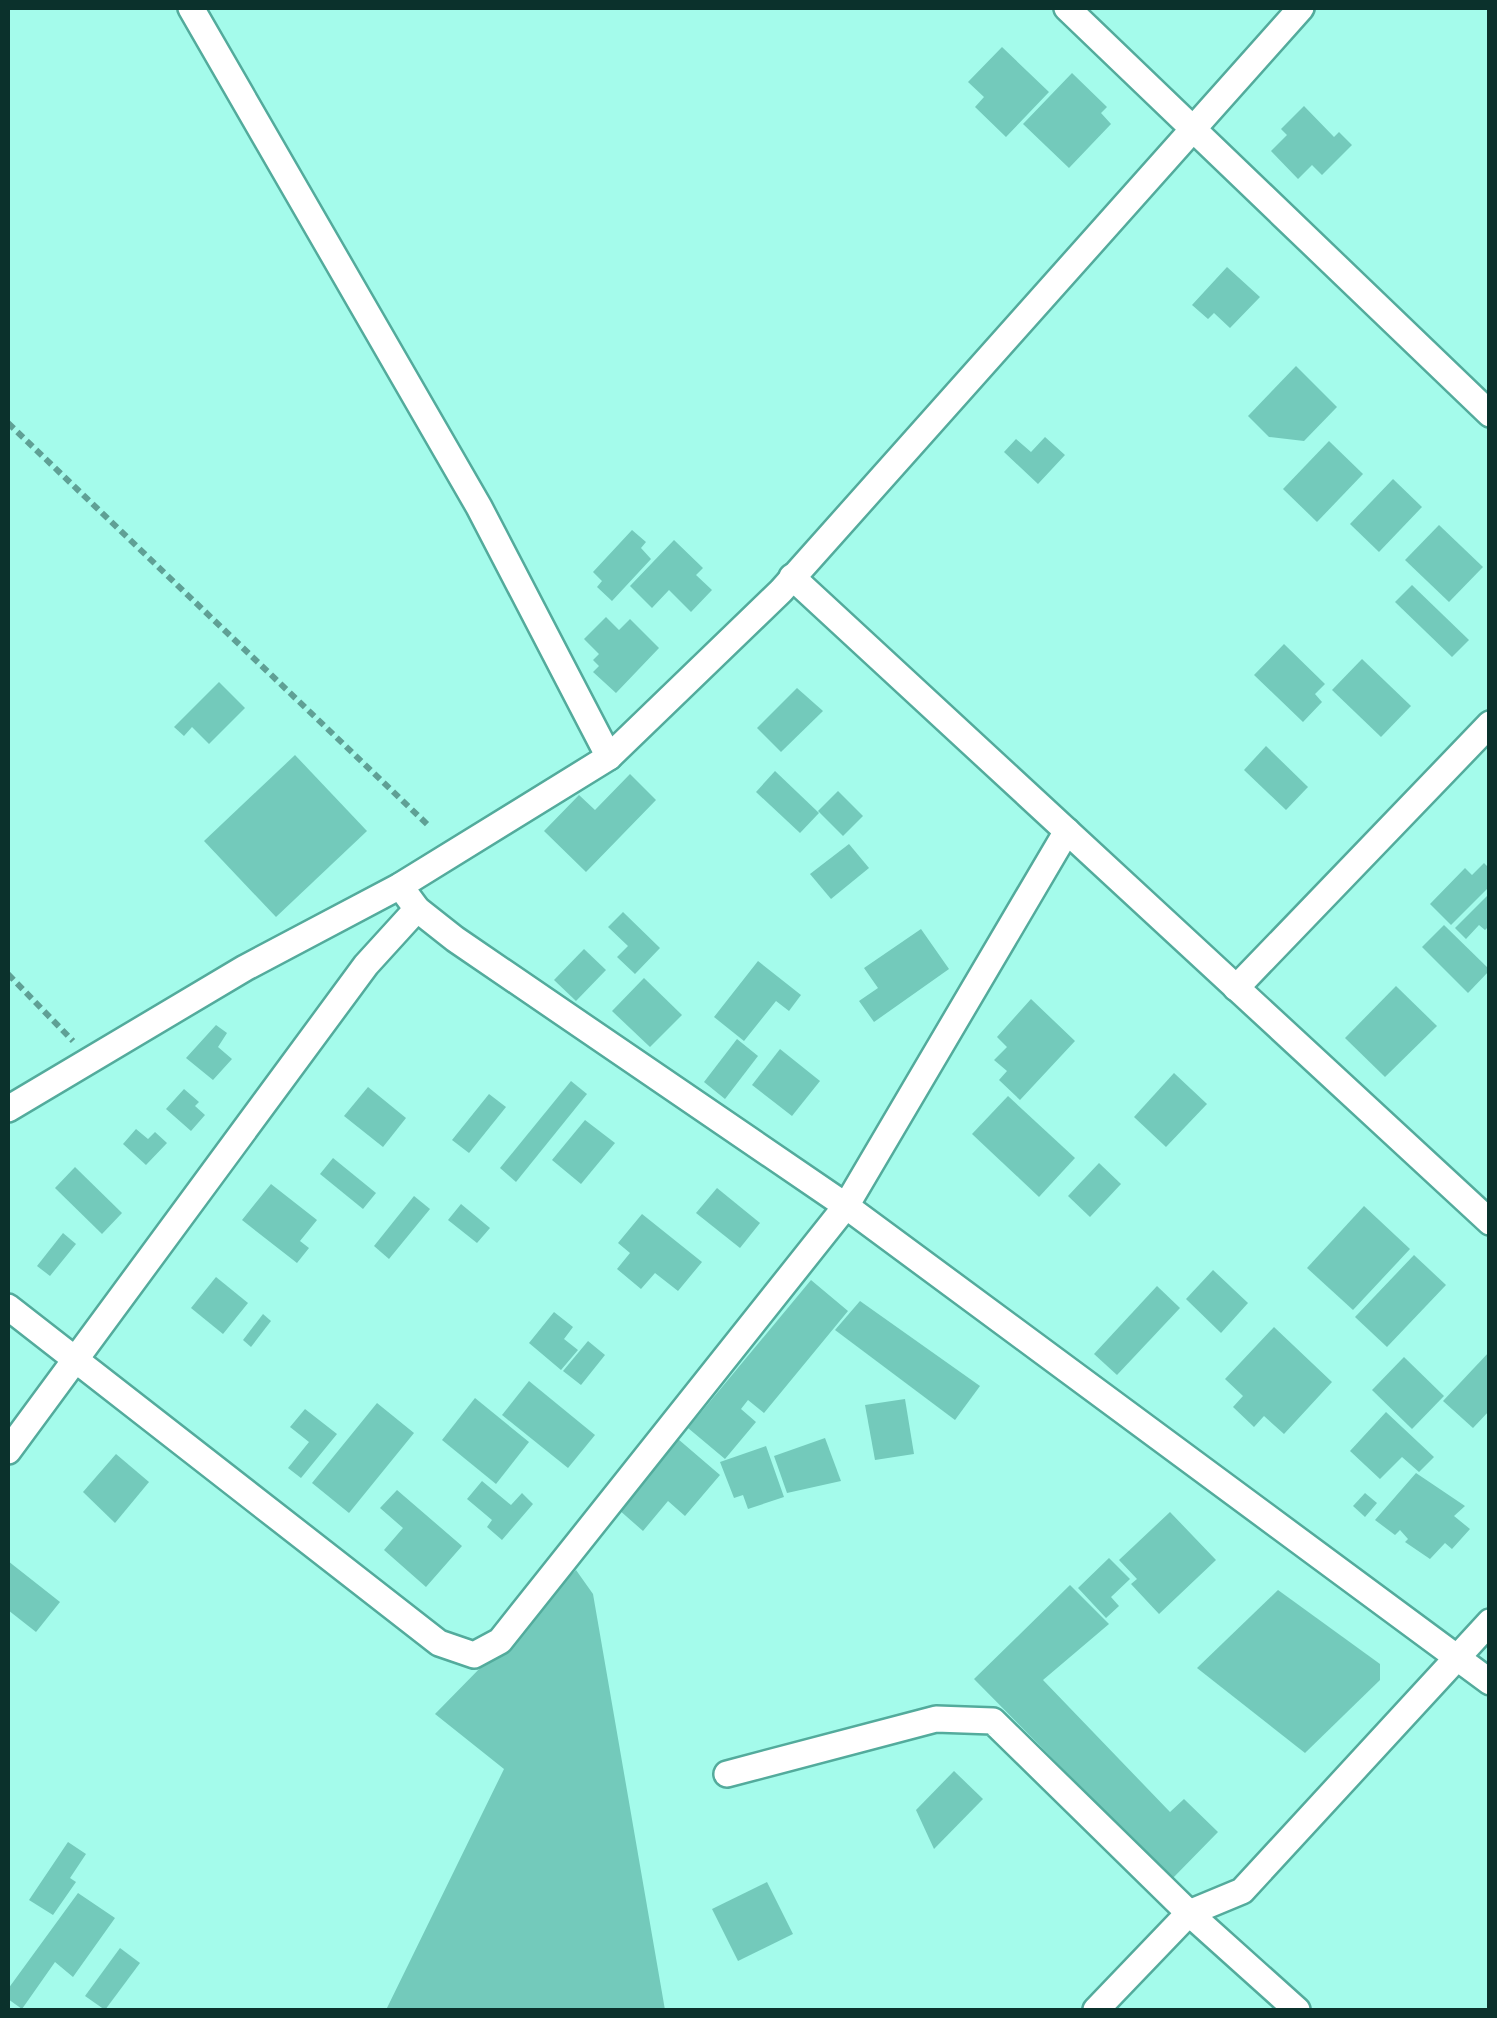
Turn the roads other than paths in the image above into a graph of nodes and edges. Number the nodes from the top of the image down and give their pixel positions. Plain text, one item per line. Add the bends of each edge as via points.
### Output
1 (191, 8) edge
2 (1067, 8) edge
3 (1301, 8) edge
4 (1192, 128) junction
5 (1490, 414) edge
6 (792, 577) junction
7 (1490, 724) edge
8 (609, 757) junction
9 (1067, 832) junction
10 (400, 886) junction
11 (417, 909) junction
12 (1236, 988) junction
13 (8, 1109) edge
14 (846, 1206) junction
15 (1490, 1222) edge
16 (8, 1307) edge
17 (74, 1360) junction
18 (8, 1451) edge
19 (1490, 1622) edge
20 (1458, 1658) junction
21 (1490, 1682) edge
22 (727, 1774) dead end
23 (1189, 1913) junction
24 (1096, 2010) edge
25 (1297, 2010) edge

1 - 8 street via 479,507
2 - 4 street
3 - 4 street
4 - 5 street
4 - 6 street
6 - 8 street
6 - 9 street
7 - 12 street
8 - 10 street
9 - 12 street
9 - 14 street
10 - 11 street
10 - 13 street via 245,968
11 - 14 street
11 - 17 street via 366,965
12 - 15 street
14 - 17 street via 500,1641 474,1655 439,1644
14 - 20 street
16 - 17 street
17 - 18 street
19 - 20 street
20 - 21 street
20 - 23 street via 1242,1891
22 - 23 street via 936,1720 993,1721
23 - 24 street
23 - 25 street

